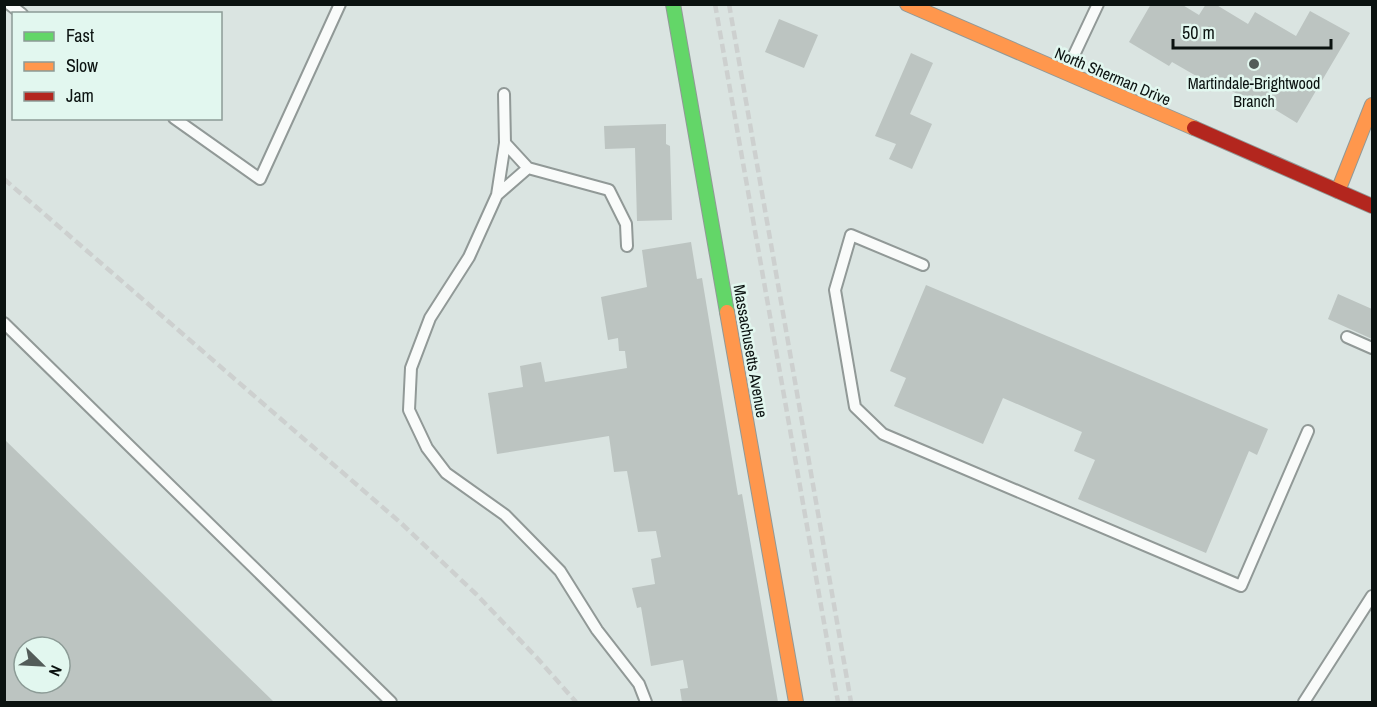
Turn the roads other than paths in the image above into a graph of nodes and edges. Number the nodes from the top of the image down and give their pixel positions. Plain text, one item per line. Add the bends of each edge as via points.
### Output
1 (340, 4) edge
2 (673, 4) edge
3 (907, 4) edge
4 (1098, 4) edge
5 (1066, 73) junction
6 (504, 94) dead end
7 (1372, 105) edge
8 (177, 120) edge
9 (505, 143) junction
10 (528, 168) junction
11 (1338, 191) junction
12 (497, 195) junction
13 (1372, 206) edge
14 (627, 246) dead end
15 (924, 265) dead end
16 (4, 323) edge
17 (1347, 337) dead end
18 (1372, 348) edge
19 (1308, 431) dead end
20 (1372, 596) edge
21 (391, 702) edge
22 (646, 702) edge
23 (796, 702) edge
24 (1304, 702) edge

1 - 8 lane via 260,179
2 - 23 main road, Massachusetts Avenue
3 - 5 main road, North Sherman Drive
4 - 5 lane
5 - 11 main road, North Sherman Drive
6 - 9 lane
7 - 11 main road
9 - 10 lane
9 - 12 lane
10 - 12 lane
10 - 14 lane via 609,190 626,224
11 - 13 main road, North Sherman Drive
12 - 22 lane via 469,257 430,318 411,368 409,410 427,448 446,473 505,515 560,571 597,630 639,684
15 - 19 lane via 851,235 835,290 855,407 883,434 1240,586
16 - 21 lane
17 - 18 lane
20 - 24 lane

